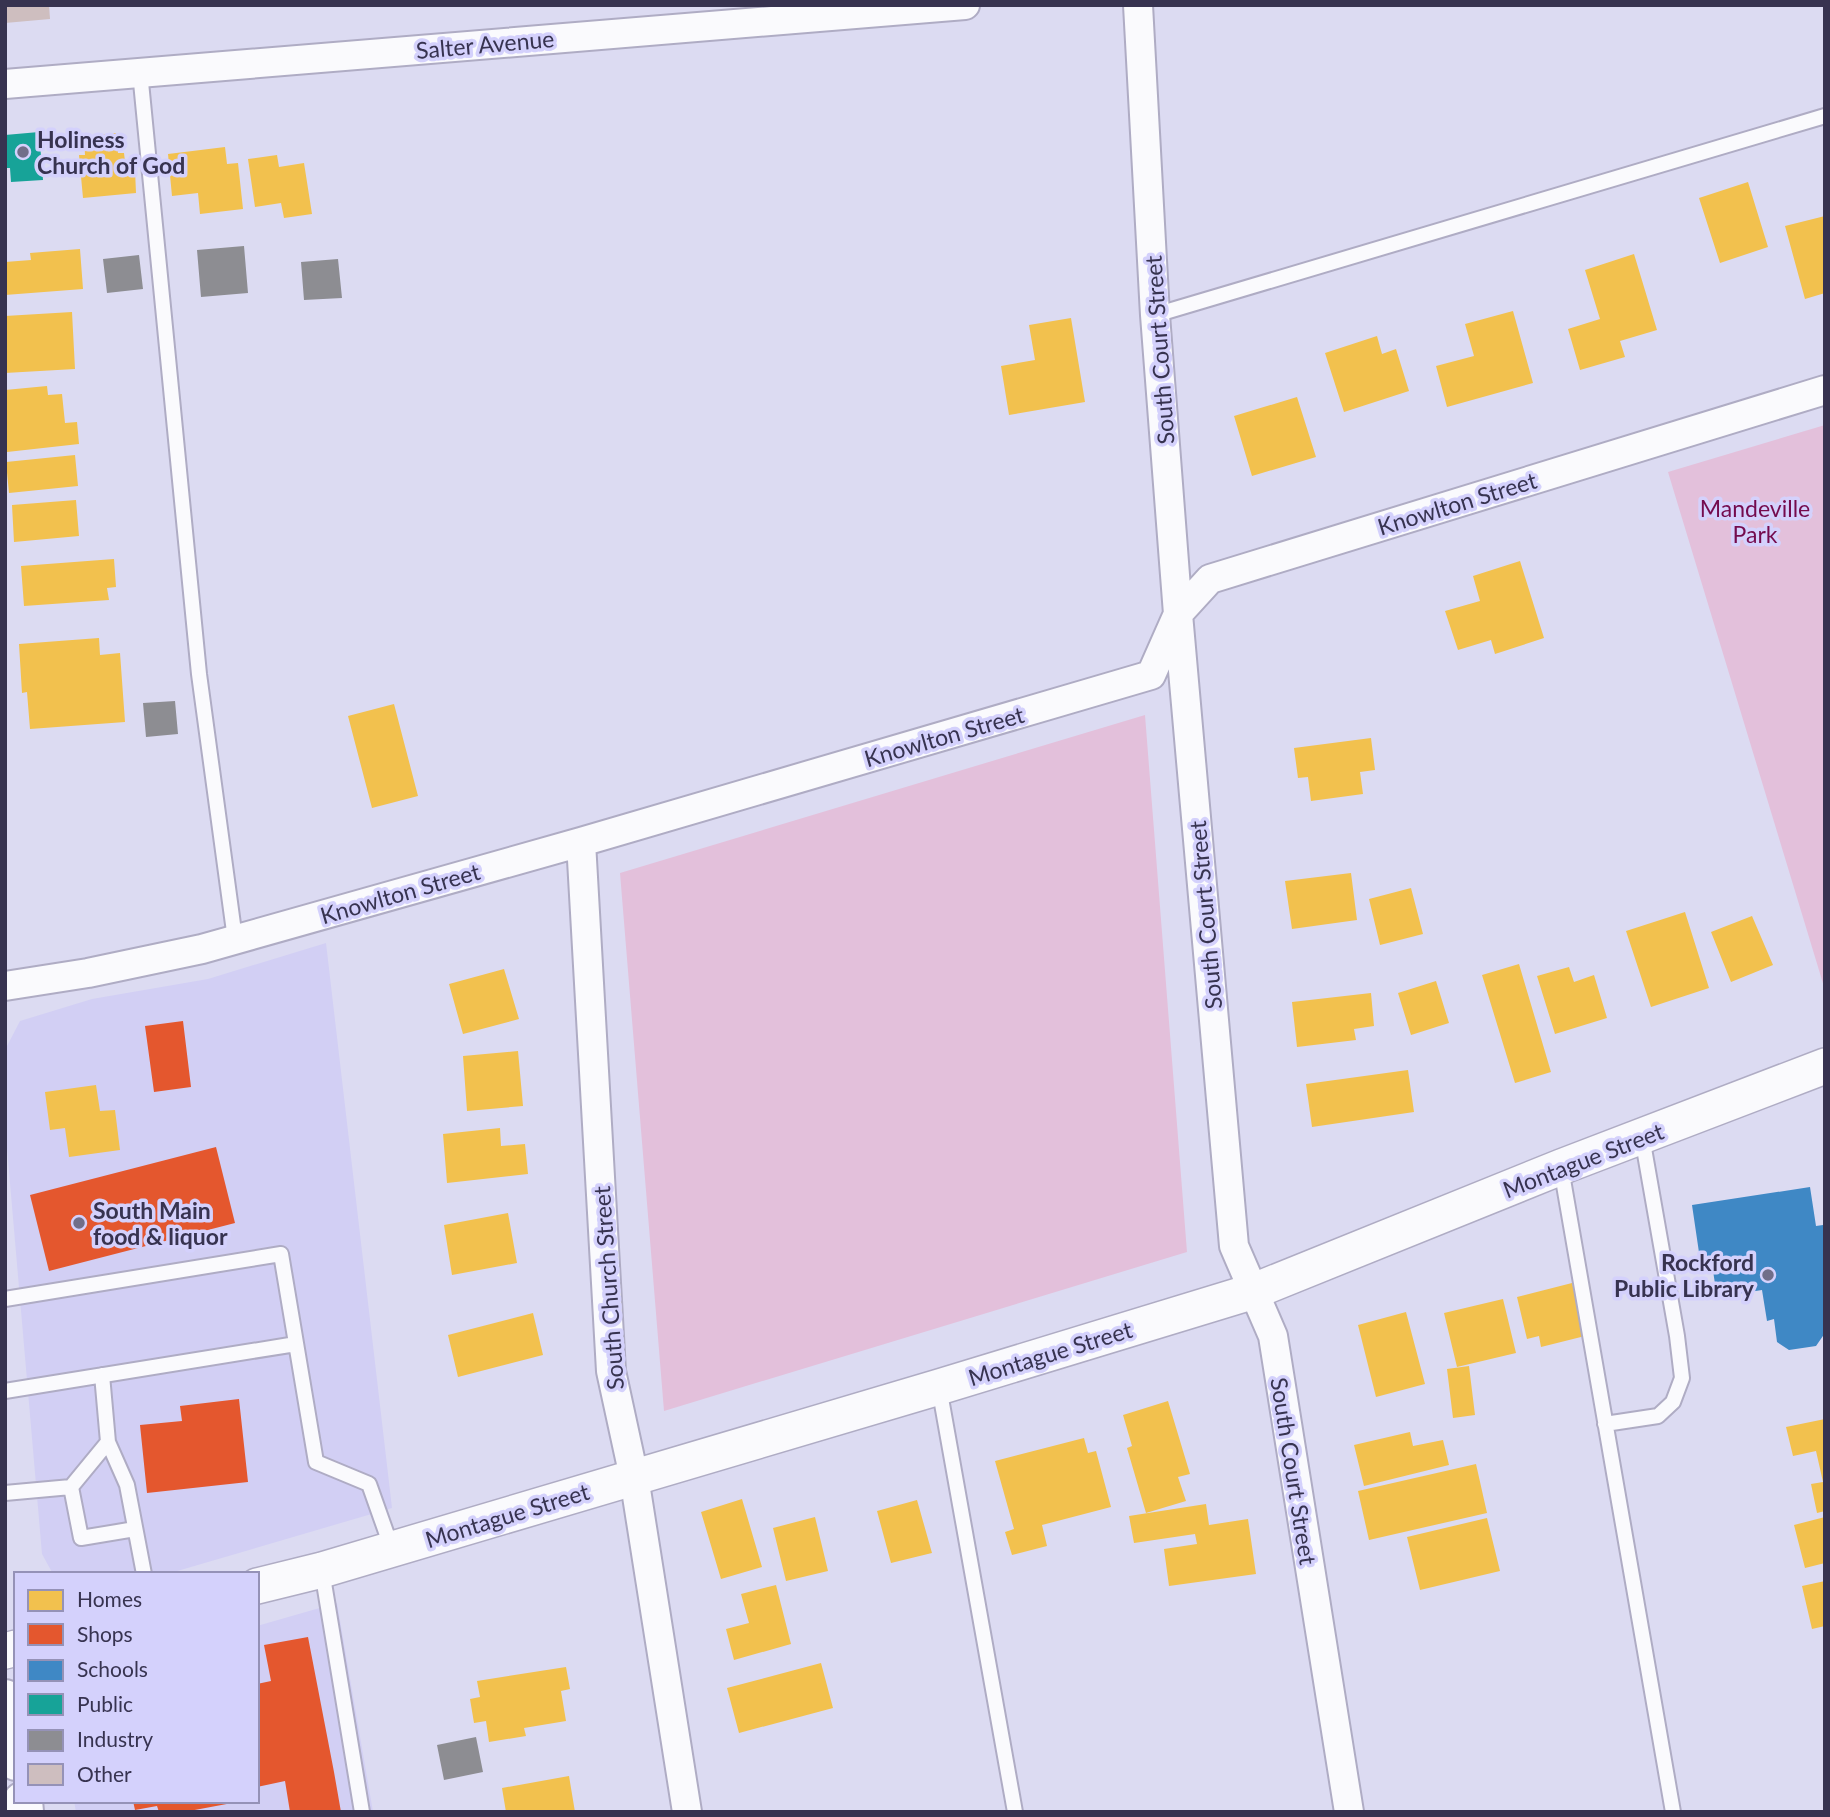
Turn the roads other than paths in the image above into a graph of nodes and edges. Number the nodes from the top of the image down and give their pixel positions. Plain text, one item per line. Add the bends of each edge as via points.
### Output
1 (965, 5) edge
2 (1138, 5) edge
3 (140, 72) junction
4 (5, 84) edge
5 (1825, 116) edge
6 (1156, 315) junction
7 (1825, 390) edge
8 (1178, 614) junction
9 (581, 842) junction
10 (235, 939) junction
11 (5, 986) edge
12 (1825, 1066) edge
13 (1642, 1137) junction
14 (1561, 1167) junction
15 (1254, 1291) junction
16 (5, 1299) edge
17 (296, 1344) junction
18 (102, 1375) junction
19 (939, 1387) junction
20 (5, 1391) edge
21 (1605, 1424) junction
22 (107, 1442) junction
23 (634, 1477) junction
24 (71, 1487) junction
25 (5, 1493) edge
26 (135, 1529) junction
27 (392, 1549) junction
28 (322, 1570) junction
29 (144, 1572) edge
30 (259, 1586) edge
31 (5, 1699) edge
32 (14, 1750) edge
33 (362, 1812) edge
34 (687, 1812) edge
35 (1015, 1812) edge
36 (1349, 1812) edge
37 (1673, 1812) edge

1 - 3 street, Salter Avenue
2 - 6 street, South Court Street
3 - 4 street, Salter Avenue
3 - 10 lane via 199,674
5 - 6 lane
6 - 8 street, South Court Street
7 - 8 street, Knowlton Street via 1210,579
8 - 9 street, Knowlton Street via 1151,675
8 - 15 street, South Court Street via 1234,1246
9 - 10 street, Knowlton Street
9 - 23 street, South Church Street via 611,1371
10 - 11 street, Knowlton Street via 88,973
12 - 13 street, Montague Street
13 - 14 street, Montague Street
13 - 21 lane via 1682,1378 1673,1402 1658,1416
14 - 15 street, Montague Street
14 - 21 lane
15 - 19 street, Montague Street
15 - 36 street, South Court Street via 1273,1336
16 - 17 lane via 281,1254
17 - 18 lane
17 - 27 lane via 316,1462 369,1484
18 - 20 lane
18 - 22 lane
19 - 23 street, Montague Street
19 - 35 lane
21 - 37 lane
22 - 24 lane
22 - 26 lane via 127,1485
23 - 27 street, Montague Street
23 - 34 street, South Church Street
24 - 25 lane
24 - 26 lane via 81,1538
26 - 29 lane
27 - 28 street, Montague Street
28 - 30 street, Montague Street
28 - 33 lane
31 - 32 main road

